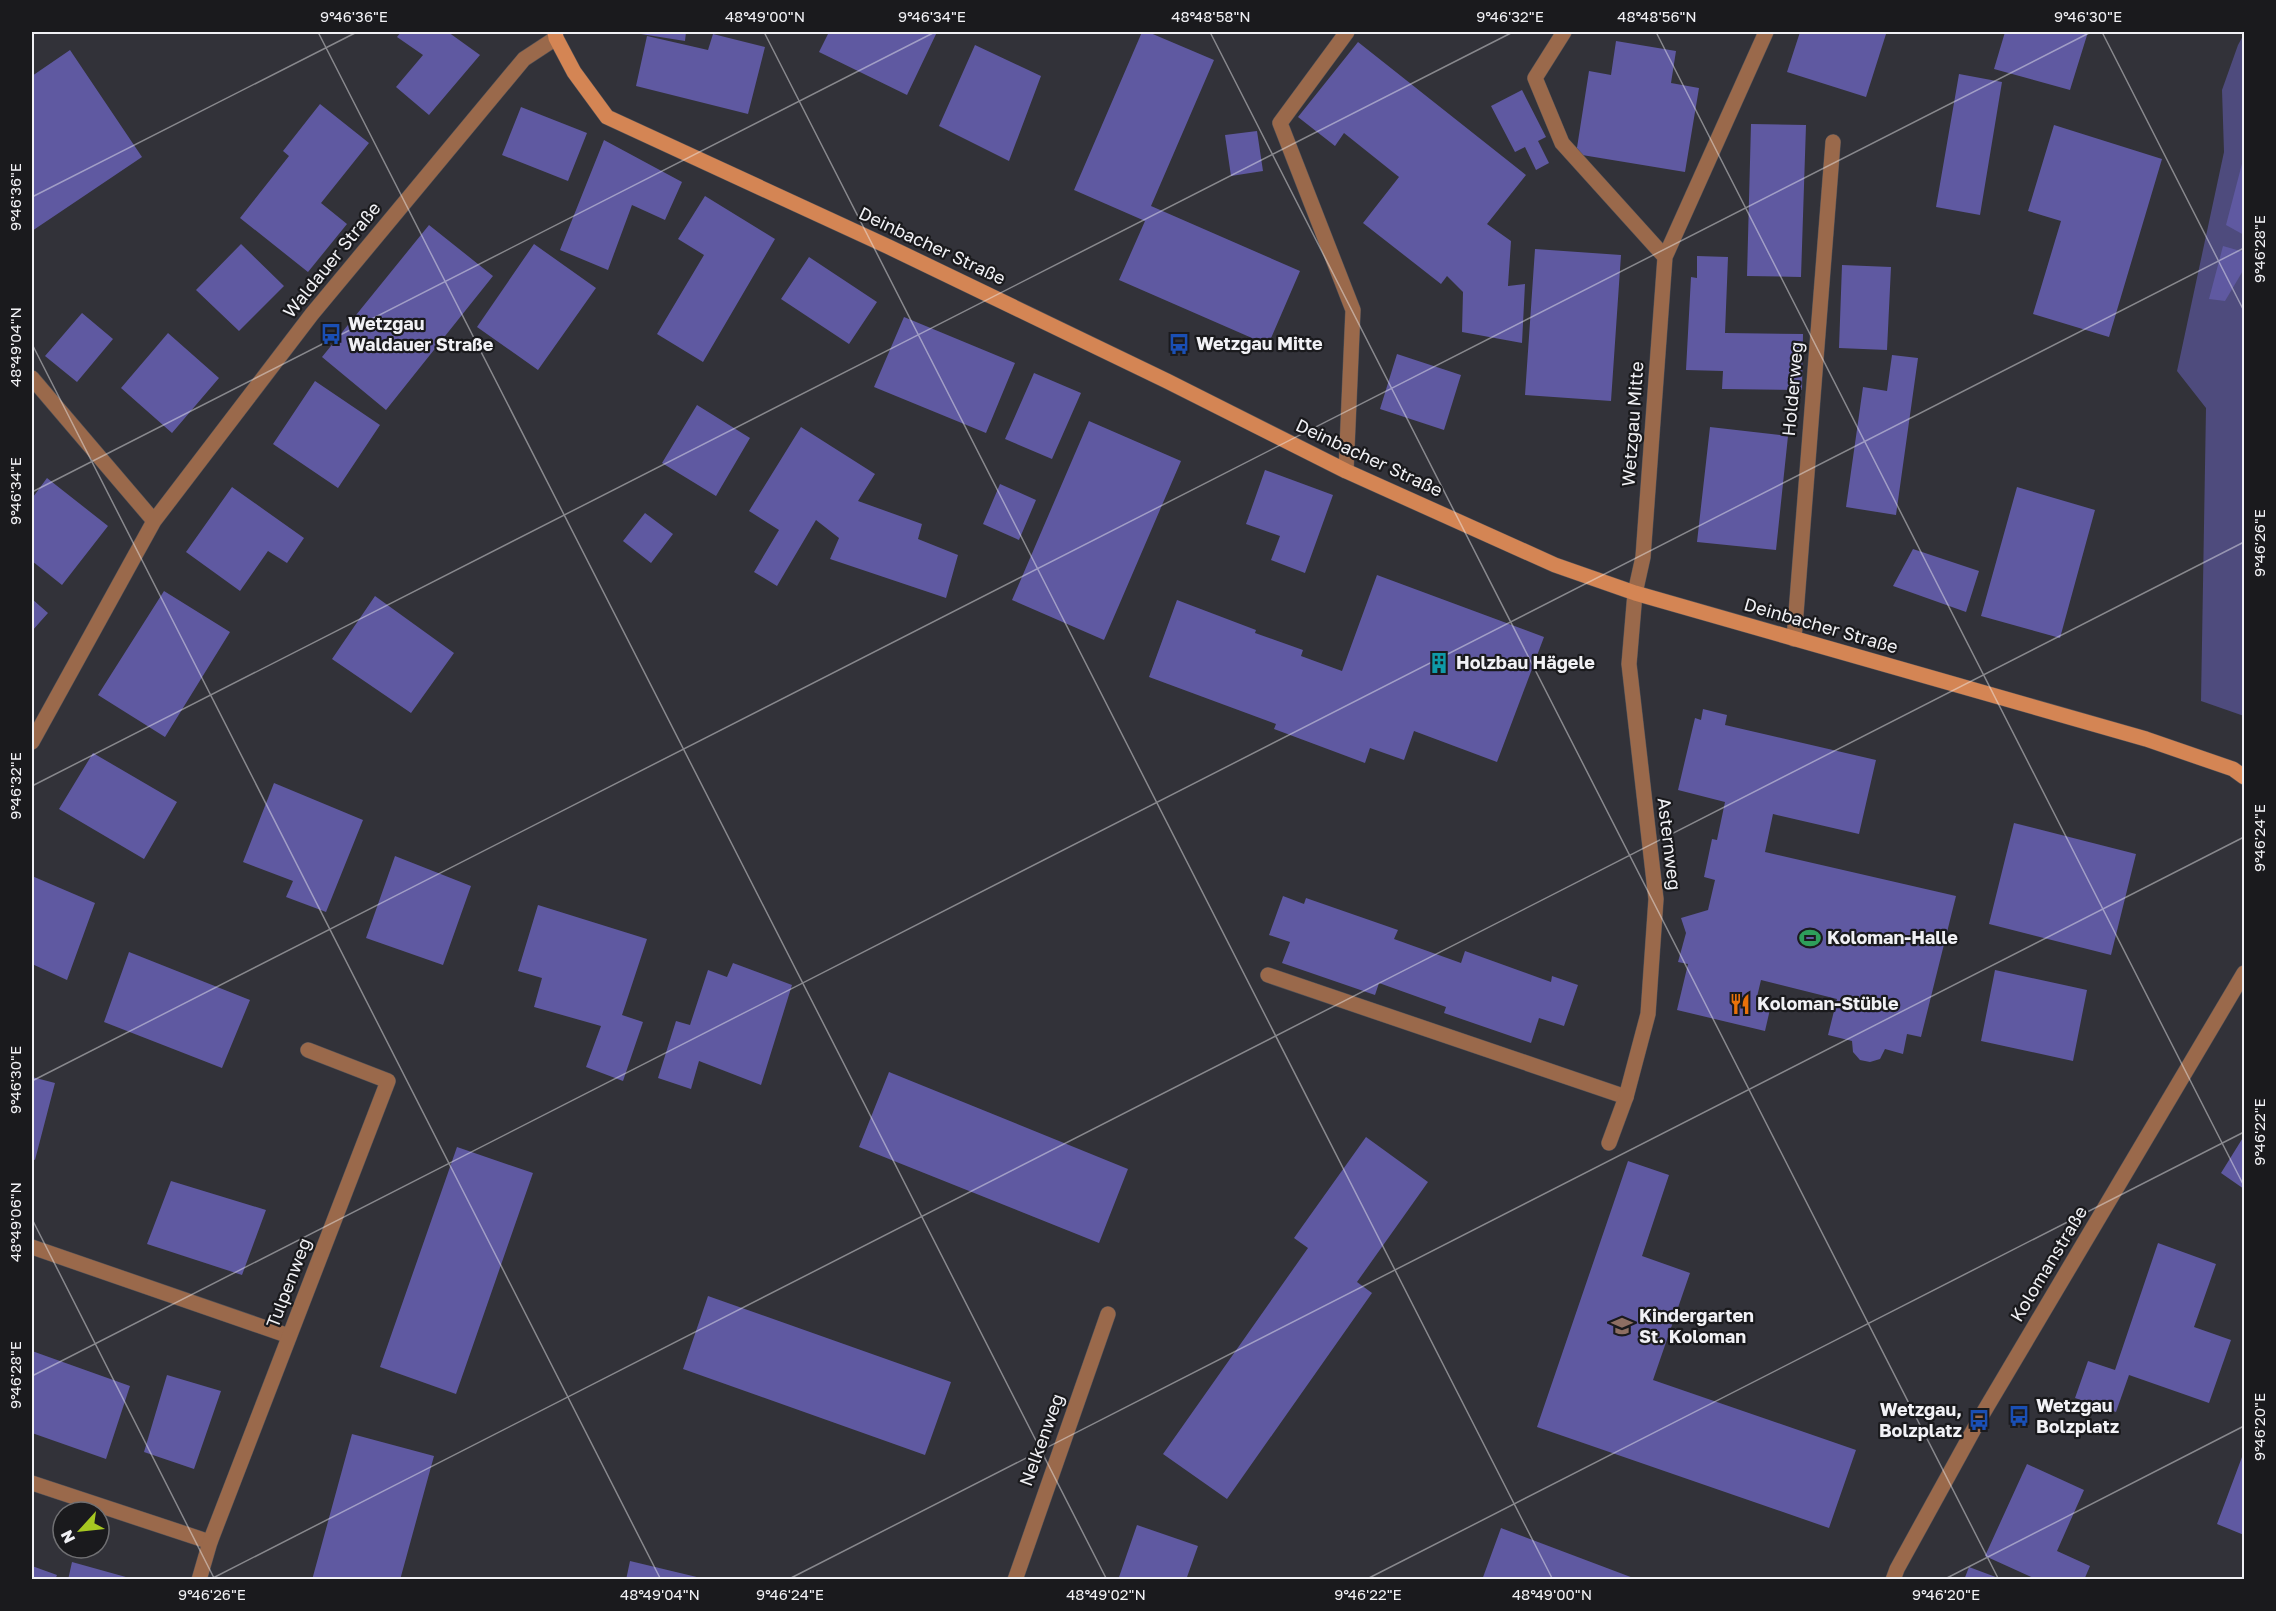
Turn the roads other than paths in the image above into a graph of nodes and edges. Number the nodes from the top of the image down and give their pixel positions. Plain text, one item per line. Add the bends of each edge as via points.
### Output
1 (1347, 32) edge
2 (1564, 32) edge
3 (1766, 32) edge
4 (556, 35) edge
5 (1833, 142) dead end
6 (1665, 257) junction
7 (32, 378) edge
8 (1346, 471) junction
9 (154, 521) junction
10 (1635, 593) junction
11 (1794, 639) junction
12 (32, 742) edge
13 (2244, 777) edge
14 (2244, 973) edge
15 (1269, 975) dead end
16 (308, 1050) dead end
17 (1626, 1097) junction
18 (1610, 1143) dead end
19 (32, 1247) edge
20 (1108, 1314) dead end
21 (289, 1336) junction
22 (32, 1483) edge
23 (210, 1542) junction
24 (199, 1580) edge
25 (1015, 1580) edge
26 (1893, 1580) edge

1 - 8 street via 1280,123 1353,310
2 - 6 street via 1535,78 1562,142
3 - 6 street, Wetzgau Mitte
4 - 8 street, Deinbacher Straße via 574,72 607,117 899,252
4 - 9 street, Waldauer Straße via 524,59 312,314
5 - 11 street, Holderweg
6 - 10 street, Wetzgau Mitte via 1643,557
7 - 9 street
8 - 10 street, Deinbacher Straße via 1555,565
9 - 12 street, Waldauer Straße
10 - 11 street, Deinbacher Straße
10 - 17 street, Asternweg via 1629,664 1656,899 1648,1014
11 - 13 street, Deinbacher Straße via 2146,739 2233,769
14 - 26 street, Kolomanstraße via 1979,1420
15 - 17 street
16 - 21 street, Tulpenweg via 388,1081
17 - 18 street, Asternweg
19 - 21 street
20 - 25 street, Nelkenweg
21 - 23 street, Tulpenweg
22 - 23 street
23 - 24 street, Tulpenweg

